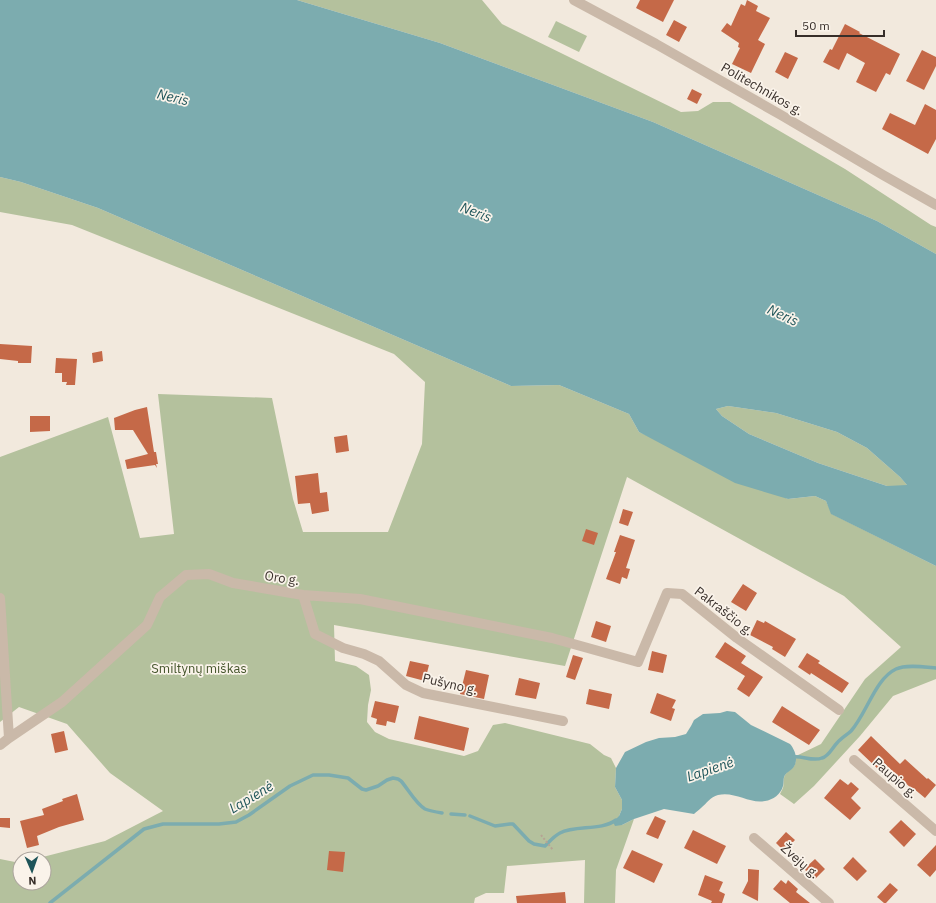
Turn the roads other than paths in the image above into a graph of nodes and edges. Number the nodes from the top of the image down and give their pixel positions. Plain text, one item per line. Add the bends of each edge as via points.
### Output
1 (574, 0) edge
2 (936, 205) edge
3 (303, 595) junction
4 (0, 598) edge
5 (552, 638) joint
6 (839, 710) dead end
7 (563, 721) dead end
8 (10, 738) junction
9 (0, 745) edge
10 (854, 760) dead end
11 (936, 831) edge
12 (754, 838) dead end
13 (829, 903) edge

1 - 2 street, Politechnikos g.
3 - 5 street, Oro g. via 360,598
3 - 7 street, Pušyno g. via 315,634 343,648 380,661 406,685 423,693
3 - 8 street, Oro g. via 233,584 209,574 186,575 160,597 147,625 62,702
4 - 8 street
5 - 6 street, Pakraščio g. via 638,662 666,592 682,594 737,638
8 - 9 street
10 - 11 street, Paupio g.
12 - 13 street, Žvejų g.

